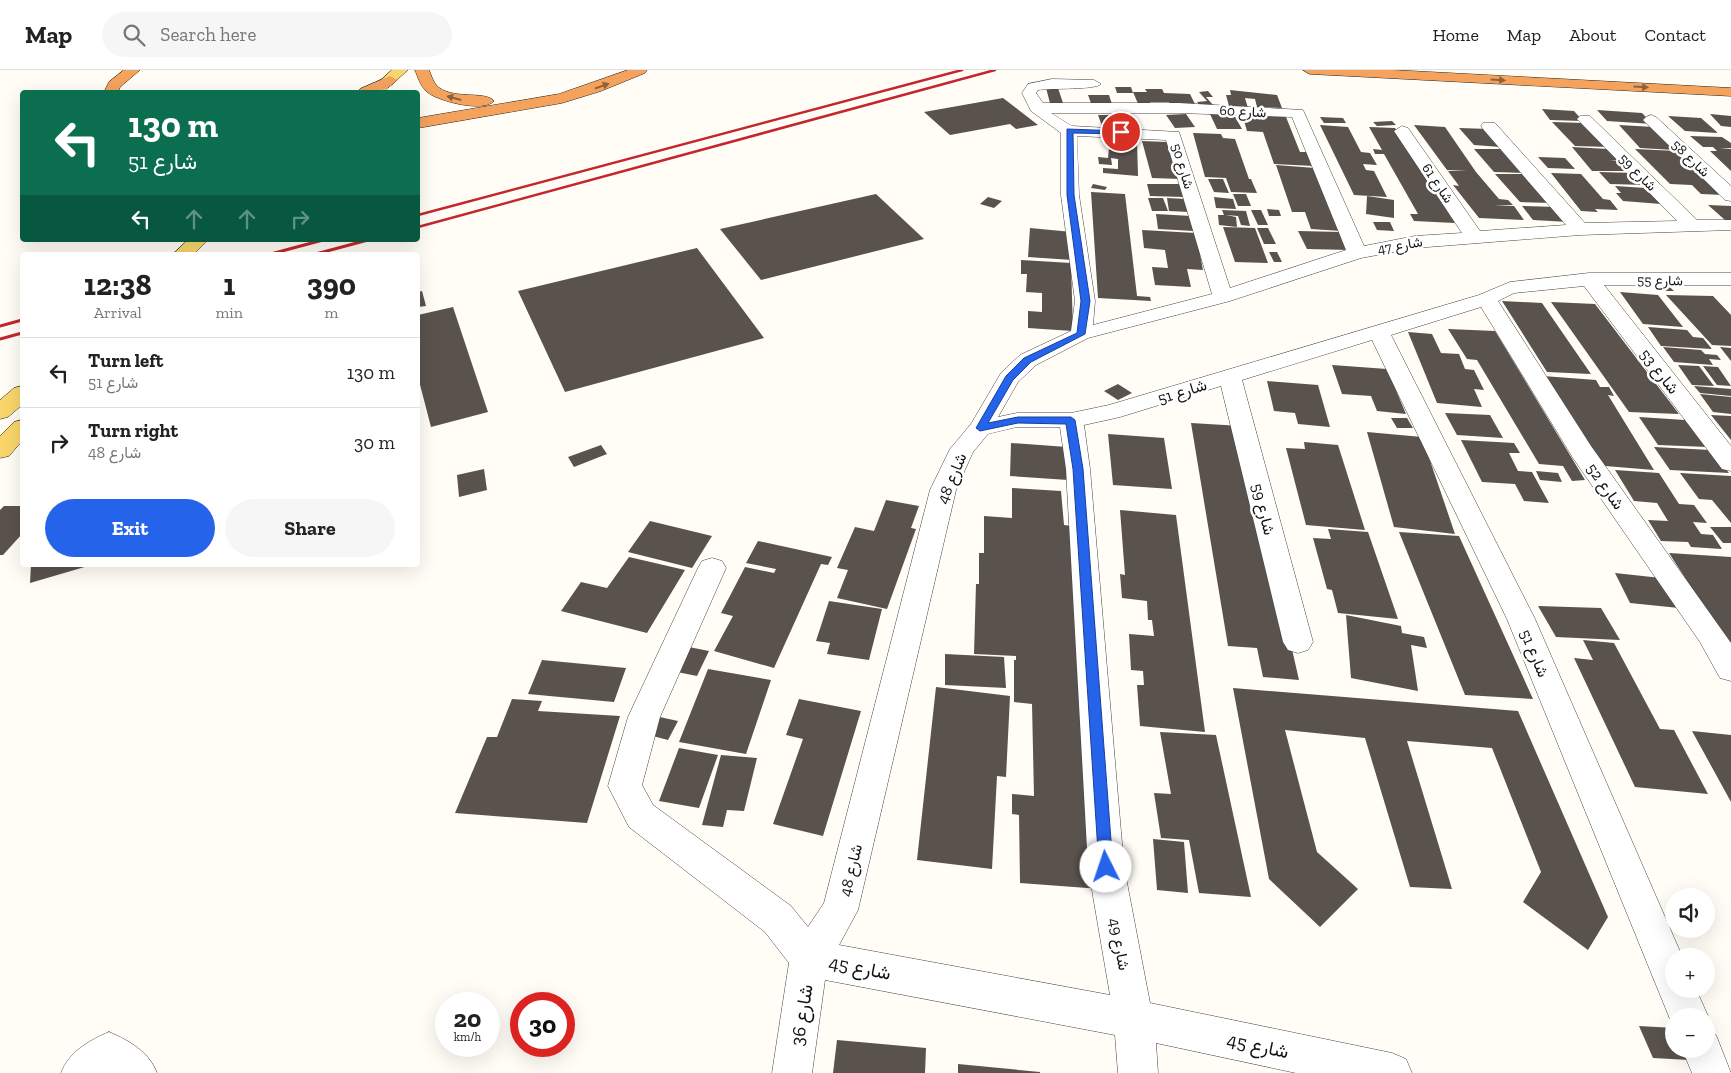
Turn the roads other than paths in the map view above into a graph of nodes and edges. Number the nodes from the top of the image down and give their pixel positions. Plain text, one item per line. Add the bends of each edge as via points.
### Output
1 (115, 70) edge
2 (133, 70) edge
3 (415, 70) edge
4 (422, 70) edge
5 (601, 70) edge
6 (640, 70) edge
7 (1310, 70) edge
8 (1554, 70) edge
9 (1731, 79) edge
10 (393, 81) edge
11 (1094, 84) dead end
12 (104, 90) edge
13 (369, 90) edge
14 (378, 90) edge
15 (1731, 92) edge
16 (1036, 108) junction
17 (1585, 119) dead end
18 (1650, 120) dead end
19 (420, 123) edge
20 (1489, 126) dead end
21 (1069, 130) junction
22 (1402, 131) dead end
23 (1731, 196) edge
24 (1691, 225) junction
25 (1731, 225) edge
26 (1580, 229) junction
27 (1474, 236) junction
28 (206, 247) edge
29 (191, 252) edge
30 (1357, 253) junction
31 (1589, 279) junction
32 (1722, 285) edge
33 (1223, 296) junction
34 (1486, 299) junction
35 (1379, 332) junction
36 (1081, 334) junction
37 (1230, 376) junction
38 (20, 395) edge
39 (0, 412) edge
40 (1071, 420) junction
41 (980, 428) junction
42 (20, 429) edge
43 (0, 450) edge
44 (1731, 463) edge
45 (712, 568) dead end
46 (1298, 642) dead end
47 (1731, 669) edge
48 (809, 958) junction
49 (1665, 961) edge
50 (1134, 1019) junction
51 (1706, 1058) edge
52 (81, 1073) edge
53 (137, 1073) edge
54 (792, 1073) edge
55 (1138, 1073) edge
56 (1392, 1073) edge
57 (1712, 1073) edge

1 - 12 highway
2 - 12 highway
3 - 10 main road
5 -> 4 highway via 573,87 492,101 466,101 444,95 430,88
19 -> 6 highway via 478,110 552,101
7 -> 15 highway
8 - 9 highway
10 - 13 highway
10 - 14 main road
11 - 16 street via 1052,83 1033,87 1029,92
16 - 21 street via 1052,123
16 - 30 street, شارع 60 via 1179,108 1298,114
17 - 24 street, شارع 59
18 - 23 street, شارع 58
20 - 26 street
21 - 33 street, شارع 50 via 1173,134
21 - 36 street via 1070,195 1086,301
22 - 27 street, شارع 61
24 - 25 street, شارع 47
24 - 26 street, شارع 47
26 - 27 street, شارع 47
27 - 30 street, شارع 47 via 1415,242
28 - 29 main road
30 - 33 street, شارع 47
31 - 32 street, شارع 55
31 - 34 street, شارع 51 via 1510,288
31 - 44 street, شارع 53
33 - 36 street, شارع 47
34 - 35 street, شارع 51
34 - 47 street, شارع 52 via 1582,452
35 - 37 street, شارع 51
35 - 49 street, شارع 51 via 1521,619
36 - 41 street, شارع 48 via 1028,360 1009,378
37 - 40 street, شارع 51 via 1112,412
37 - 46 street, شارع 59
38 - 39 main road
40 - 41 street, شارع 51 via 1018,420
40 - 50 street, شارع 49 via 1078,469 1106,867
41 - 48 street, شارع 48 via 962,449 943,490 840,910
42 - 43 main road
45 - 48 street, شارع 45 via 644,717 625,786 641,816 778,919
48 - 50 street, شارع 45
48 - 54 street, شارع 36
50 - 55 street, شارع 49
50 - 56 street, شارع 45
51 - 57 street
52 - 53 street via 109,1052

